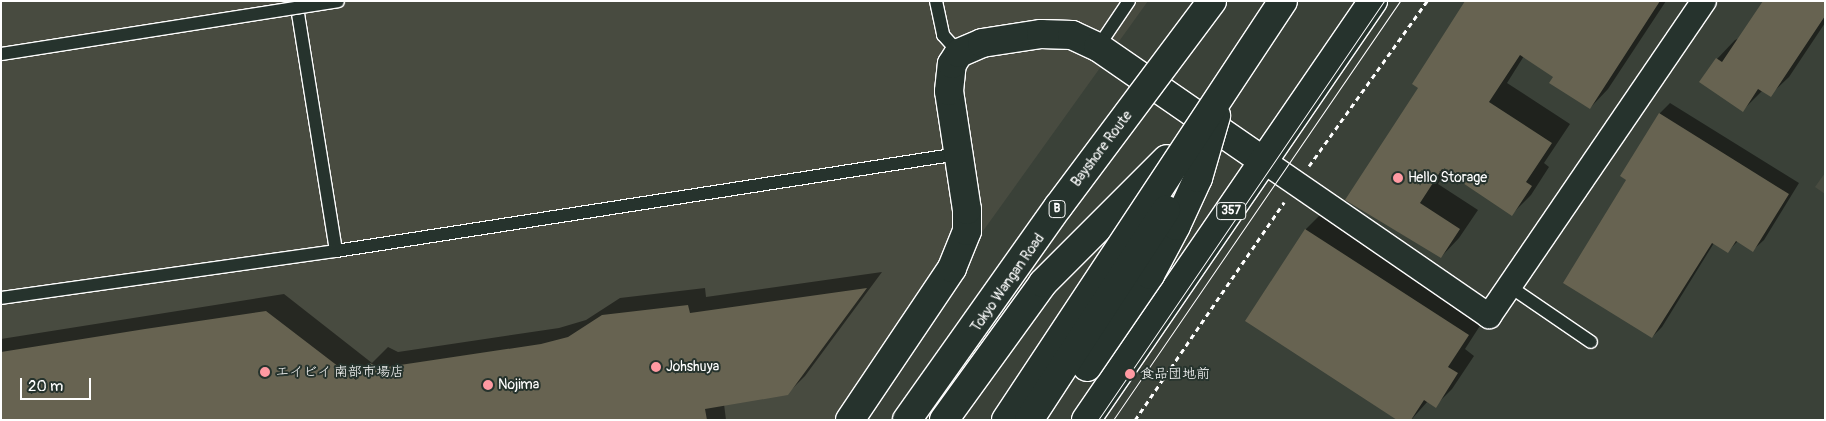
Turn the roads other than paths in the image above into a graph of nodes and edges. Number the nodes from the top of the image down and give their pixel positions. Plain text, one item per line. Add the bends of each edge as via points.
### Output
1 (296, 1) edge
2 (338, 1) edge
3 (936, 1) edge
4 (1129, 1) edge
5 (1212, 1) edge
6 (1373, 1) edge
7 (1704, 1) edge
8 (1278, 8) edge
9 (1098, 47) junction
10 (959, 53) junction
11 (1, 54) edge
12 (1245, 57) junction
13 (1150, 82) junction
14 (1217, 114) junction
15 (958, 154) junction
16 (1167, 158) junction
17 (1265, 162) junction
18 (1079, 247) junction
19 (336, 251) junction
20 (1509, 286) junction
21 (1, 298) edge
22 (1591, 342) dead end
23 (850, 420) edge
24 (909, 420) edge
25 (944, 420) edge
26 (966, 420) edge
27 (986, 420) edge
28 (1006, 420) edge
29 (1029, 420) edge
30 (1050, 420) edge
31 (1086, 420) edge

1 - 19 lane
2 - 11 lane, bridge
3 - 10 lane via 943,35
4 - 9 lane
5 - 13 main road, Tokyo Wangan Road
5 - 24 main road, Bayshore Route / B, bridge via 1058,208
6 - 17 main road, 357
7 - 20 street
8 - 12 main road, bridge
8 - 16 main road, bridge
9 - 10 main road via 1072,35 1059,33 982,43
9 - 13 main road
10 - 15 main road via 949,77
12 - 14 main road, bridge
12 - 28 main road, bridge
13 - 17 main road
13 - 24 main road, Tokyo Wangan Road
14 - 29 main road, bridge via 1151,234
14 - 30 main road, bridge via 1198,178 1150,275
15 - 19 lane
15 - 23 main road via 967,210 967,231 961,250
16 - 18 main road
16 - 27 main road via 1071,289
17 - 20 street via 1489,316
17 - 31 main road, 357
18 - 25 main road via 1043,283
18 - 26 main road
19 - 21 lane
20 - 22 lane

